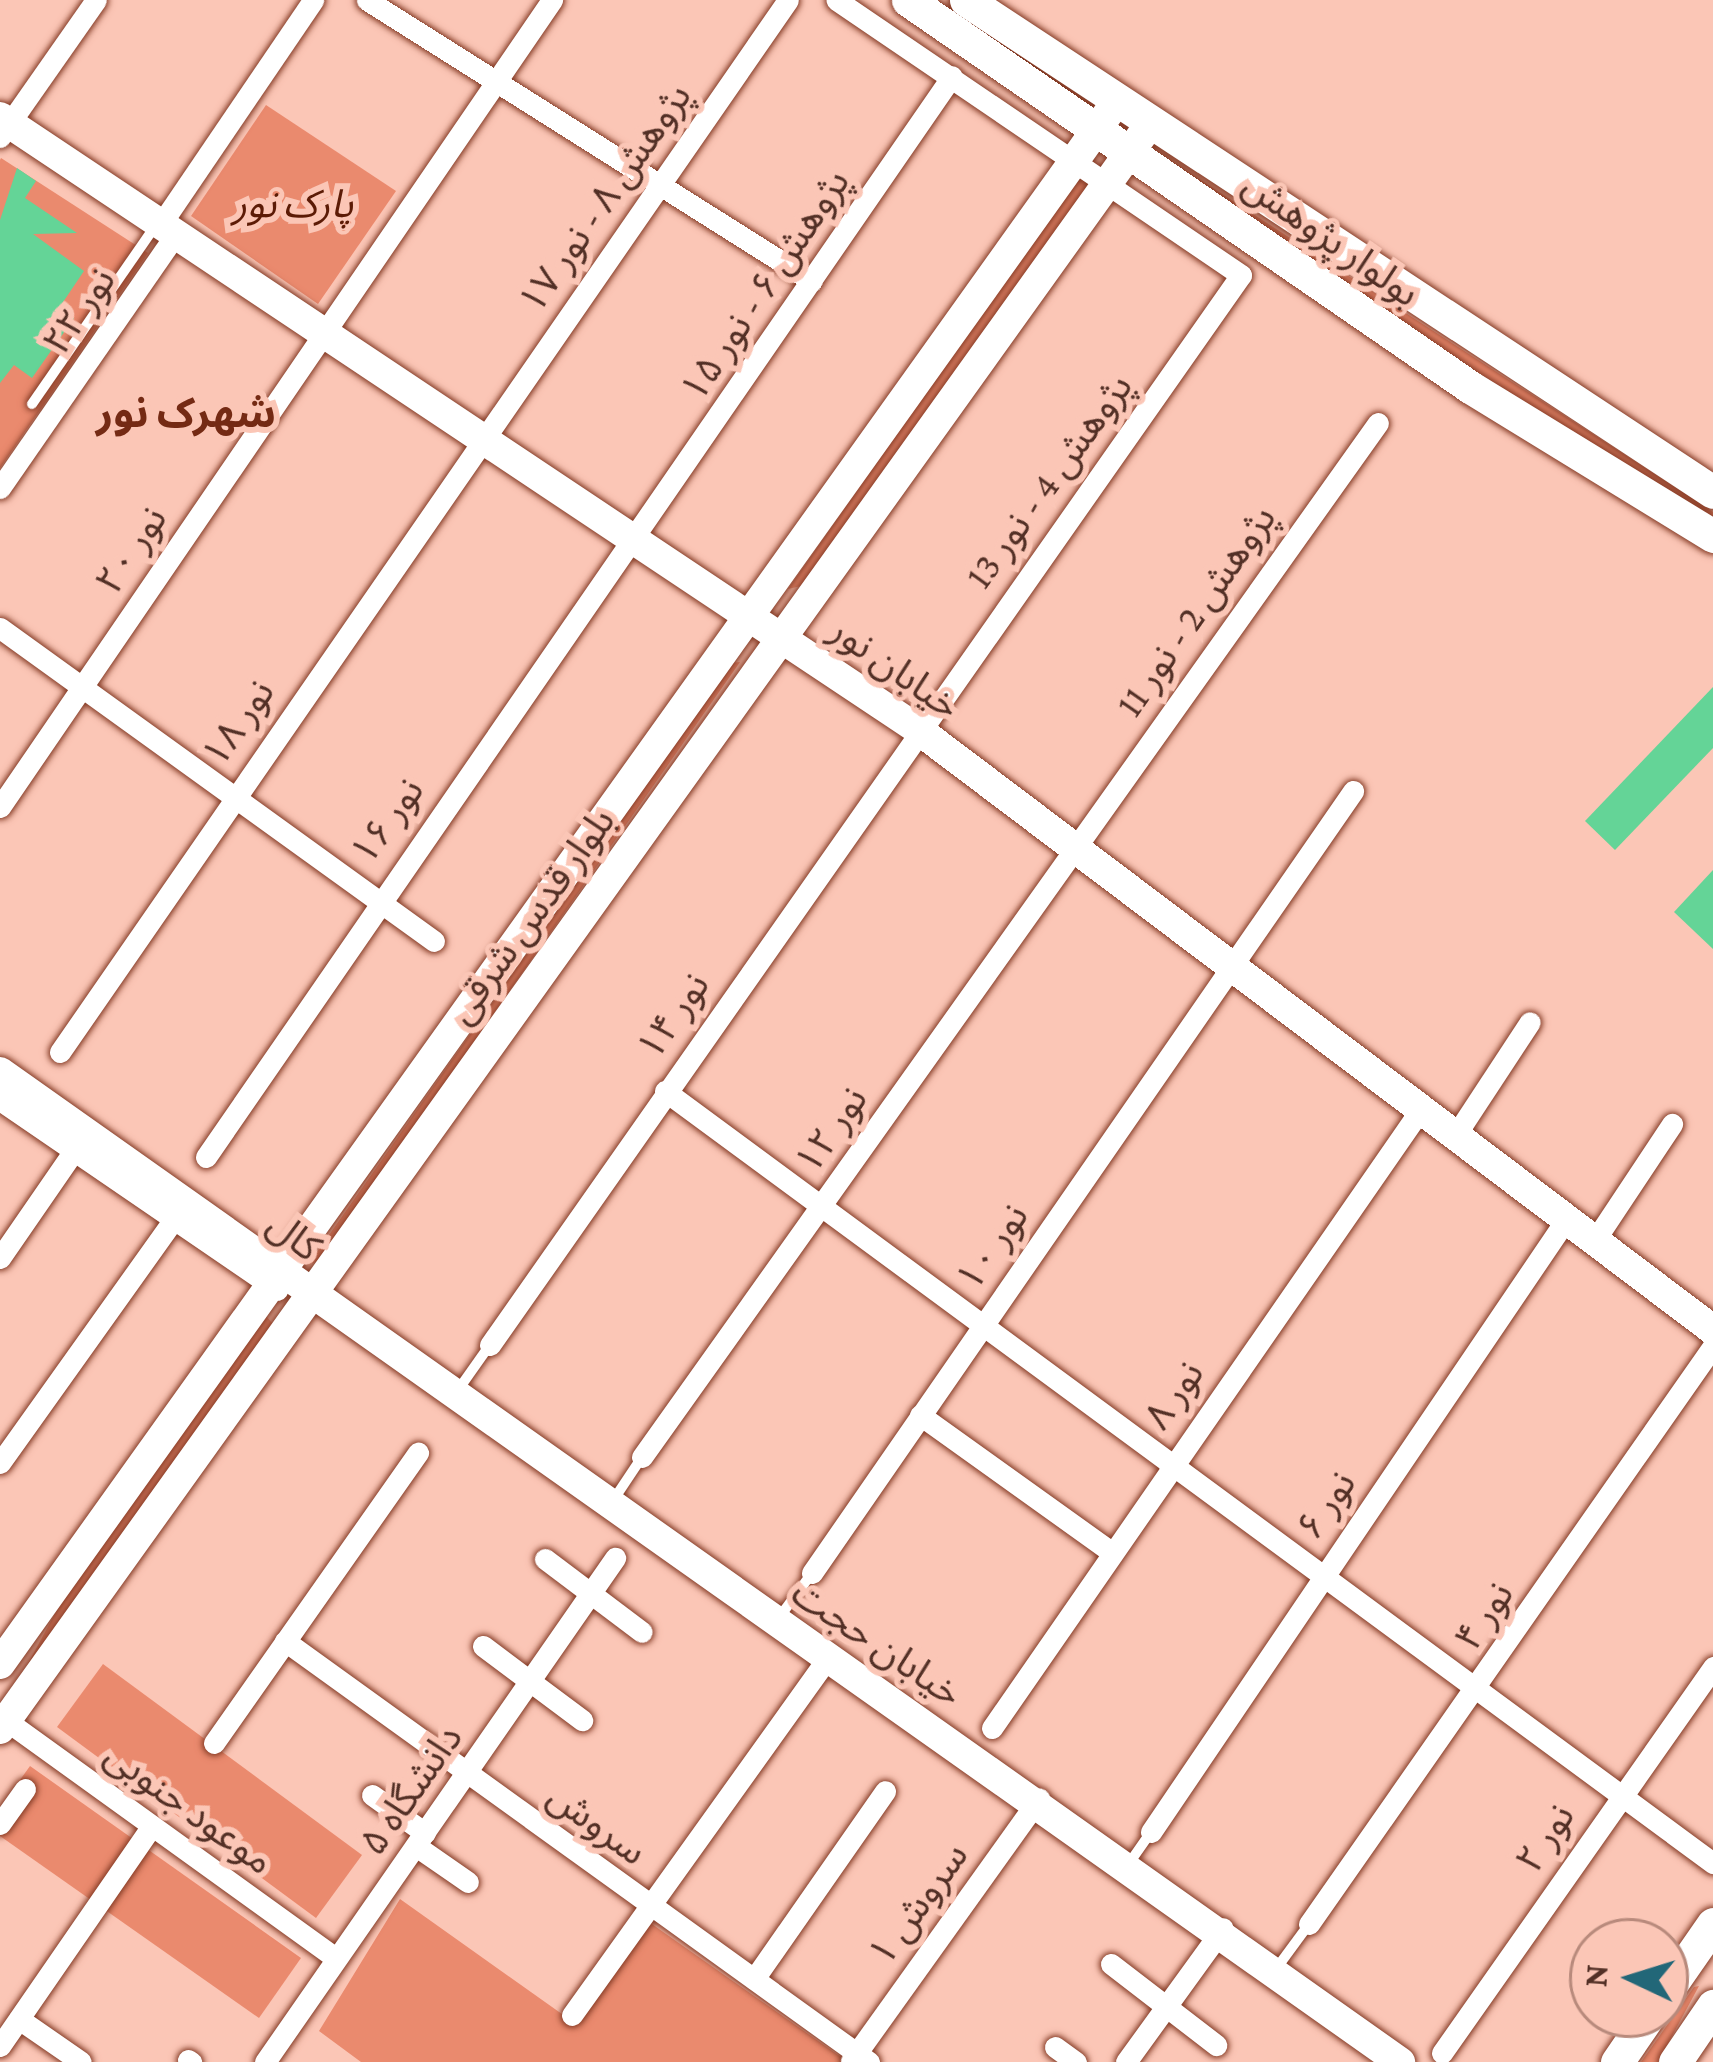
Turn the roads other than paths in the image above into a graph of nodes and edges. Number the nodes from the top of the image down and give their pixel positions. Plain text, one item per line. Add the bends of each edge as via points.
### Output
1 (96, 0) edge
2 (313, 0) edge
3 (367, 0) edge
4 (552, 0) edge
5 (788, 0) edge
6 (837, 0) edge
7 (908, 0) edge
8 (966, 0) edge
9 (952, 76) junction
10 (496, 81) junction
11 (1117, 101) junction
12 (1150, 124) junction
13 (3, 126) edge
14 (1087, 144) junction
15 (1131, 153) junction
16 (1110, 181) junction
17 (659, 184) junction
18 (165, 227) junction
19 (812, 281) junction
20 (322, 332) junction
21 (32, 404) dead end
22 (1378, 423) dead end
23 (481, 438) junction
24 (0, 488) edge
25 (1713, 492) edge
26 (638, 536) junction
27 (1713, 536) edge
28 (751, 613) junction
29 (0, 628) edge
30 (780, 634) junction
31 (82, 687) junction
32 (916, 728) junction
33 (1353, 791) dead end
34 (230, 796) junction
35 (0, 807) edge
36 (1076, 844) junction
37 (374, 900) junction
38 (434, 941) dead end
39 (1233, 964) junction
40 (1530, 1022) dead end
41 (60, 1052) dead end
42 (0, 1072) edge
43 (665, 1090) junction
44 (0, 1100) edge
45 (1421, 1109) junction
46 (1672, 1124) dead end
47 (1455, 1136) junction
48 (73, 1152) junction
49 (206, 1157) dead end
50 (822, 1204) junction
51 (1565, 1221) junction
52 (172, 1222) junction
53 (1593, 1243) junction
54 (0, 1258) edge
55 (273, 1281) junction
56 (308, 1293) junction
57 (984, 1322) junction
58 (1713, 1330) edge
59 (490, 1345) joint
60 (1713, 1346) edge
61 (453, 1397) junction
62 (920, 1415) junction
63 (418, 1454) dead end
64 (2, 1456) edge
65 (642, 1457) joint
66 (1174, 1457) junction
67 (610, 1506) junction
68 (1110, 1551) junction
69 (616, 1558) dead end
70 (545, 1559) dead end
71 (812, 1573) joint
72 (1322, 1574) junction
73 (591, 1594) junction
74 (776, 1622) junction
75 (642, 1632) dead end
76 (284, 1642) junction
77 (483, 1646) dead end
78 (827, 1659) junction
79 (0, 1664) edge
80 (1713, 1667) edge
81 (532, 1681) junction
82 (1476, 1690) junction
83 (582, 1720) dead end
84 (2, 1722) edge
85 (992, 1728) joint
86 (214, 1743) dead end
87 (975, 1756) junction
88 (468, 1775) junction
89 (25, 1790) dead end
90 (885, 1791) dead end
91 (372, 1795) dead end
92 (1039, 1798) junction
93 (1616, 1798) junction
94 (0, 1824) edge
95 (152, 1826) junction
96 (1150, 1832) joint
97 (421, 1840) junction
98 (1130, 1862) junction
99 (1713, 1863) edge
100 (468, 1882) dead end
101 (647, 1904) junction
102 (1309, 1924) joint
103 (1713, 1924) edge
104 (1223, 1928) junction
105 (335, 1958) junction
106 (1111, 1964) dead end
107 (1701, 1966) edge
108 (1276, 1969) junction
109 (754, 1979) junction
110 (1713, 2006) edge
111 (1166, 2007) junction
112 (572, 2015) dead end
113 (19, 2020) junction
114 (1216, 2045) dead end
115 (0, 2046) edge
116 (1055, 2047) dead end
117 (1442, 2053) dead end
118 (858, 2059) edge
119 (81, 2062) edge
120 (265, 2062) edge
121 (1076, 2062) edge
122 (1126, 2062) edge
123 (1400, 2062) edge
124 (1675, 2062) edge

1 - 13 street
2 - 18 street, نور ۲۲
3 - 10 street
4 - 10 street, نور ۲۰
5 - 17 street, پژوهش ۸ - نور ۱۷
6 - 9 street
7 - 14 main road, بولوار پژوهش
8 - 11 main road, بولوار پژوهش
9 - 14 street
9 - 19 street, پژوهش ۶ - نور ۱۵
10 - 17 street
10 - 20 street, نور ۲۰
11 - 12 main road, بولوار پژوهش
11 - 14 main road, بلوار قدس شرقی
12 - 15 main road, بلوار قدس شرقی
12 - 25 main road, بولوار پژوهش
13 - 18 main road, خیابان نور
14 - 15 main road, بولوار پژوهش
14 - 16 street
14 - 28 main road, بلوار قدس شرقی
15 - 16 main road, بلوار قدس شرقی
15 - 27 main road, بولوار پژوهش via 1470,387
16 - 30 main road, بلوار قدس شرقی
16 - 32 street, پژوهش 4 - نور 13 via 1241,275
17 - 19 street
17 - 23 street, پژوهش ۸ - نور ۱۷
18 - 20 main road, خیابان نور
18 - 21 lane
18 - 24 street, نور ۲۲
19 - 26 street, پژوهش ۶ - نور ۱۵
20 - 23 main road, خیابان نور
20 - 31 street, نور ۲۰
22 - 36 street, پژوهش 2 - نور 11
23 - 26 main road, خیابان نور
23 - 34 street, نور ۱۸
26 - 28 main road, خیابان نور
26 - 37 street, نور ۱۶
28 - 30 main road, خیابان نور
28 - 55 main road, بلوار قدس شرقی
29 - 31 street
30 - 32 main road, خیابان نور
30 - 56 main road, بلوار قدس شرقی
31 - 34 street
31 - 35 street, نور ۲۰
32 - 36 main road, خیابان نور
32 - 43 street, نور ۱۴
33 - 39 street, نور ۱۰
34 - 37 street
34 - 41 street, نور ۱۸
36 - 39 main road, خیابان نور
36 - 50 street, نور ۱۲
37 - 38 street
37 - 49 street, نور ۱۶
39 - 45 main road, خیابان نور
39 - 57 street, نور ۱۰
40 - 47 street
42 - 55 main road, کال
43 - 50 street
43 - 59 street, نور ۱۴
44 - 48 street, کال
45 - 47 main road, خیابان نور
45 - 66 street, نور ۸
46 - 53 street
47 - 51 main road, خیابان نور
48 - 52 street, کال
48 - 54 street
50 - 57 street
50 - 65 street, نور ۱۲
51 - 53 main road, خیابان نور
51 - 72 street, نور ۶
52 - 55 street, کال
52 - 64 street
53 - 58 main road, خیابان نور
55 - 56 main road, کال
55 - 79 main road, بلوار قدس شرقی
56 - 61 main road, خیابان حجت
56 - 84 main road, بلوار قدس شرقی
57 - 62 street, نور ۱۰
57 - 66 street
59 - 61 lane
60 - 82 street, نور ۴
61 - 67 main road, خیابان حجت
62 - 68 street
62 - 71 street, نور ۱۰
63 - 76 street
65 - 67 lane
66 - 68 street, نور ۸
66 - 72 street
67 - 74 main road, خیابان حجت
68 - 85 street, نور ۸
69 - 73 street, دانشگاه ۵
70 - 73 street
71 - 74 lane
72 - 82 street
72 - 96 street, نور ۶
73 - 75 street
73 - 81 street, دانشگاه ۵
74 - 78 main road, خیابان حجت
76 - 86 street
76 - 88 street, سروش
77 - 81 street
78 - 87 main road, خیابان حجت
78 - 101 street
80 - 93 street, نور ۲
81 - 83 street
81 - 88 street, دانشگاه ۵
82 - 93 street
82 - 102 street, نور ۴
84 - 95 street, موعود جنوبی
85 - 87 lane
87 - 92 main road, خیابان حجت
88 - 97 street, دانشگاه ۵
88 - 101 street, سروش
89 - 94 street
90 - 109 street
91 - 97 street
92 - 98 main road, خیابان حجت
92 - 118 street, سروش ۱
93 - 99 street
93 - 117 street, نور ۲
95 - 105 street, موعود جنوبی
95 - 113 street
96 - 98 lane
97 - 100 street
97 - 105 street, دانشگاه ۵
98 - 104 main road, خیابان حجت
101 - 109 street, سروش
101 - 112 street
102 - 108 lane
103 - 107 main road
104 - 108 main road, خیابان حجت
104 - 111 street
105 - 120 street, دانشگاه ۵
106 - 111 street
108 - 123 main road, خیابان حجت
109 - 118 street, سروش
110 - 124 main road
111 - 114 street
111 - 122 street
113 - 115 street
113 - 119 street
116 - 121 street

